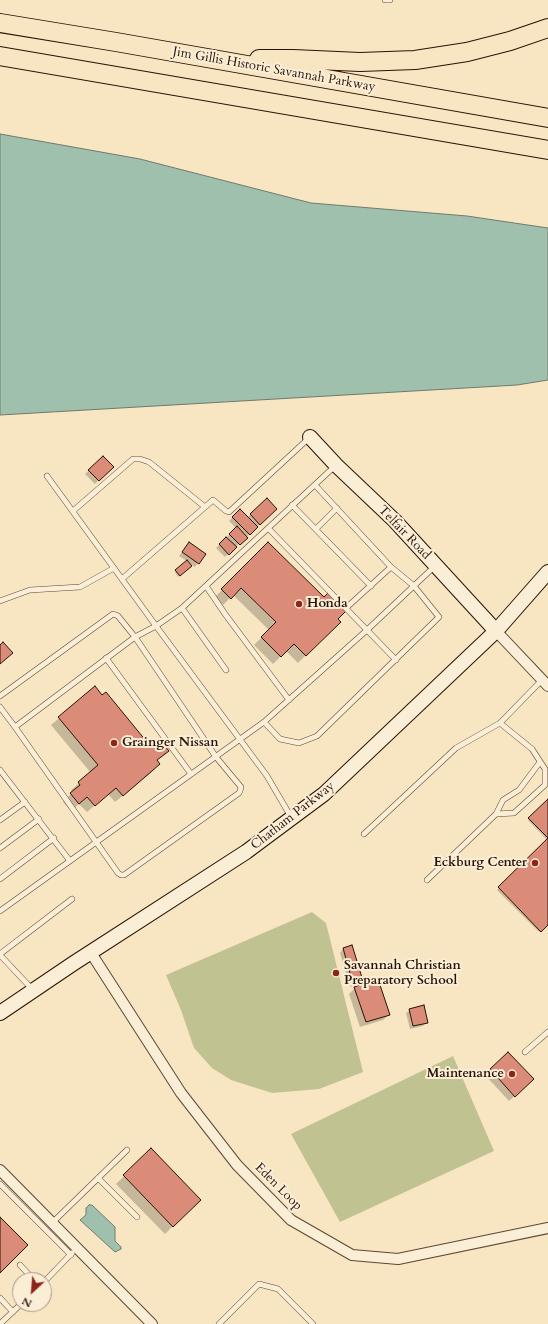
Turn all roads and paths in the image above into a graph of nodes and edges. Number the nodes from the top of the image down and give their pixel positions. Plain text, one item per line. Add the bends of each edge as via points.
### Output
1 (0, 24) edge
2 (548, 28) edge
3 (170, 52) junction
4 (0, 56) edge
5 (548, 118) edge
6 (548, 150) edge
7 (310, 437) joint
8 (336, 465) junction
9 (47, 476) dead end
10 (315, 485) junction
11 (292, 505) junction
12 (205, 507) junction
13 (337, 508) junction
14 (73, 511) junction
15 (268, 528) junction
16 (316, 529) junction
17 (436, 565) junction
18 (391, 567) junction
19 (114, 568) junction
20 (548, 572) edge
21 (122, 579) junction
22 (206, 586) junction
23 (371, 586) junction
24 (414, 586) junction
25 (0, 601) edge
26 (182, 608) junction
27 (346, 608) junction
28 (156, 626) junction
29 (367, 630) junction
30 (496, 631) junction
31 (135, 637) junction
32 (106, 658) junction
33 (396, 660) junction
34 (226, 670) dead end
35 (545, 683) edge
36 (0, 696) edge
37 (289, 700) junction
38 (0, 707) edge
39 (264, 722) junction
40 (500, 723) junction
41 (15, 726) junction
42 (240, 740) junction
43 (216, 757) junction
44 (540, 762) junction
45 (0, 770) edge
46 (191, 774) junction
47 (25, 802) junction
48 (496, 814) junction
49 (292, 818) junction
50 (39, 819) junction
51 (0, 820) edge
52 (364, 834) dead end
53 (54, 838) junction
54 (96, 842) junction
55 (0, 848) edge
56 (70, 861) junction
57 (0, 879) edge
58 (427, 880) dead end
59 (72, 899) dead end
60 (0, 911) edge
61 (91, 953) junction
62 (0, 954) edge
63 (33, 991) junction
64 (0, 1013) edge
65 (548, 1032) edge
66 (525, 1052) dead end
67 (127, 1150) dead end
68 (0, 1170) edge
69 (98, 1178) junction
70 (0, 1184) edge
71 (137, 1218) dead end
72 (52, 1223) junction
73 (548, 1228) edge
74 (74, 1252) junction
75 (20, 1265) dead end
76 (27, 1272) edge
77 (52, 1274) edge
78 (0, 1298) edge
79 (12, 1311) edge
80 (13, 1312) edge
81 (0, 1324) edge
82 (152, 1324) edge
83 (219, 1324) edge
84 (313, 1324) edge

1 - 3 highway, Jim Gillis Historic Savannah Parkway
2 - 3 highway via 467,52 415,60 360,62 265,59
3 - 5 highway, Jim Gillis Historic Savannah Parkway
4 - 6 highway
7 - 8 main road, Telfair Road
7 - 12 lane via 229,512 213,500
8 - 10 lane
8 - 17 main road, Telfair Road via 395,521
9 - 14 lane
10 - 11 lane
10 - 13 lane
11 - 15 lane
11 - 16 lane
12 - 14 lane via 149,462 133,459
12 - 21 lane
13 - 16 lane
13 - 18 lane
14 - 19 lane
15 - 22 lane
15 - 27 lane
16 - 23 lane
17 - 24 lane
17 - 30 main road, Telfair Road
18 - 23 lane
18 - 24 lane
19 - 21 lane
19 - 25 lane via 80,587 30,590
20 - 30 main road, Chatham Parkway
21 - 28 lane
22 - 26 lane
22 - 37 lane
23 - 27 lane
24 - 29 lane
24 - 33 lane via 439,617
26 - 28 lane
26 - 34 lane
27 - 29 lane
28 - 31 lane
28 - 42 lane
29 - 33 lane
29 - 37 lane
30 - 35 street
30 - 49 main road, Chatham Parkway via 324,794
31 - 32 lane
31 - 36 lane via 118,616 113,614
31 - 43 lane
32 - 41 lane
32 - 46 lane
33 - 39 lane via 317,736 299,744 280,739
35 - 40 lane
37 - 39 lane
38 - 41 lane
39 - 42 lane
40 - 44 lane via 532,749
40 - 52 lane via 456,748
41 - 54 lane
42 - 43 lane
42 - 49 lane via 267,776
43 - 46 lane
43 - 54 lane via 241,787 239,793 124,875 118,873
44 - 48 lane via 520,790 503,800
44 - 48 lane via 545,769 545,785 514,813
45 - 47 lane
46 - 54 lane
47 - 50 lane
47 - 51 lane
48 - 58 lane
49 - 61 main road, Chatham Parkway via 246,852
50 - 53 lane
50 - 55 lane
53 - 56 lane
53 - 57 lane
54 - 56 lane
56 - 60 lane
59 - 62 lane
61 - 63 main road, Chatham Parkway
61 - 73 street, Eden Loop via 181,1093 236,1164 291,1220 352,1255 398,1260
62 - 63 lane
63 - 64 main road, Chatham Parkway
65 - 66 lane
67 - 69 lane
68 - 72 street
69 - 71 lane
69 - 72 lane
70 - 74 lane
72 - 74 street
74 - 77 lane
74 - 82 street
75 - 76 lane
78 - 79 lane
80 - 81 lane
83 - 84 lane via 259,1284 278,1289

